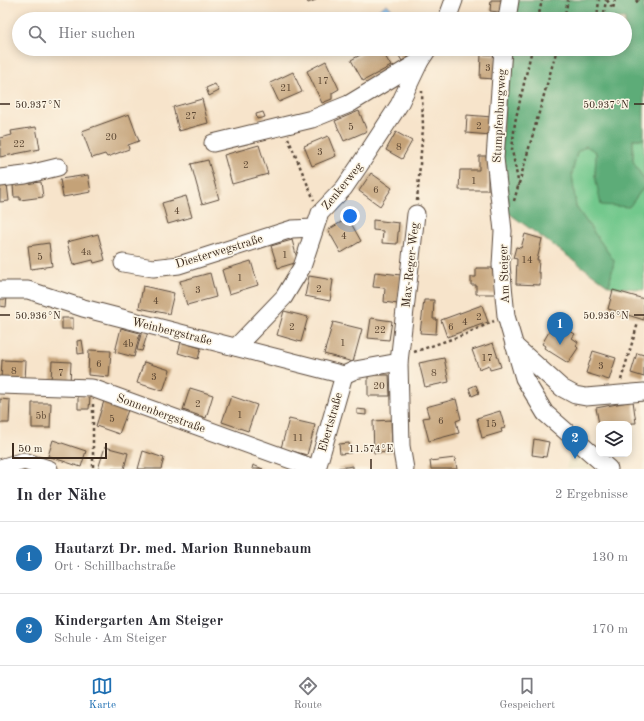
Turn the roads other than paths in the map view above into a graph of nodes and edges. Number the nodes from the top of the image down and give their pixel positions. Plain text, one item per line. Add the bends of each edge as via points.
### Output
1 (454, 0) edge
2 (510, 0) edge
3 (449, 12) edge
4 (508, 12) edge
5 (422, 56) edge
6 (424, 56) edge
7 (502, 56) edge
8 (213, 143) dead end
9 (58, 167) dead end
10 (0, 178) edge
11 (416, 214) road end
12 (317, 221) junction
13 (503, 231) joint
14 (123, 263) dead end
15 (0, 290) edge
16 (514, 345) junction
17 (236, 347) junction
18 (399, 362) junction
19 (344, 375) junction
20 (0, 385) edge
21 (644, 392) edge
22 (0, 468) edge
23 (50, 469) edge
24 (317, 469) edge
25 (405, 469) edge
26 (609, 469) edge

1 - 3 street
2 - 4 street
5 - 8 street, Zenkerweg via 349,104 312,119
6 - 12 street, Zenkerweg via 399,105 344,188
7 - 13 street, Stumpfenburgweg via 495,158
9 - 10 street
11 - 18 street, Max-Reger-Weg
12 - 14 street, Diesterwegstraße via 179,265 153,268
12 - 17 street, Zenkerweg via 302,267 284,297
13 - 16 street, Am Steiger via 501,265 506,316
15 - 17 street, Weinbergstraße via 28,290 83,308
16 - 21 street via 562,388 575,395 586,397
16 - 26 street, Am Steiger via 524,378 545,413
17 - 19 street, Weinbergstraße
18 - 19 street via 355,370
18 - 25 street, Max-Reger-Weg via 401,446
19 - 24 street, Ebertstraße
20 - 24 street, Sonnenbergstraße via 92,388
22 - 23 street via 24,461

